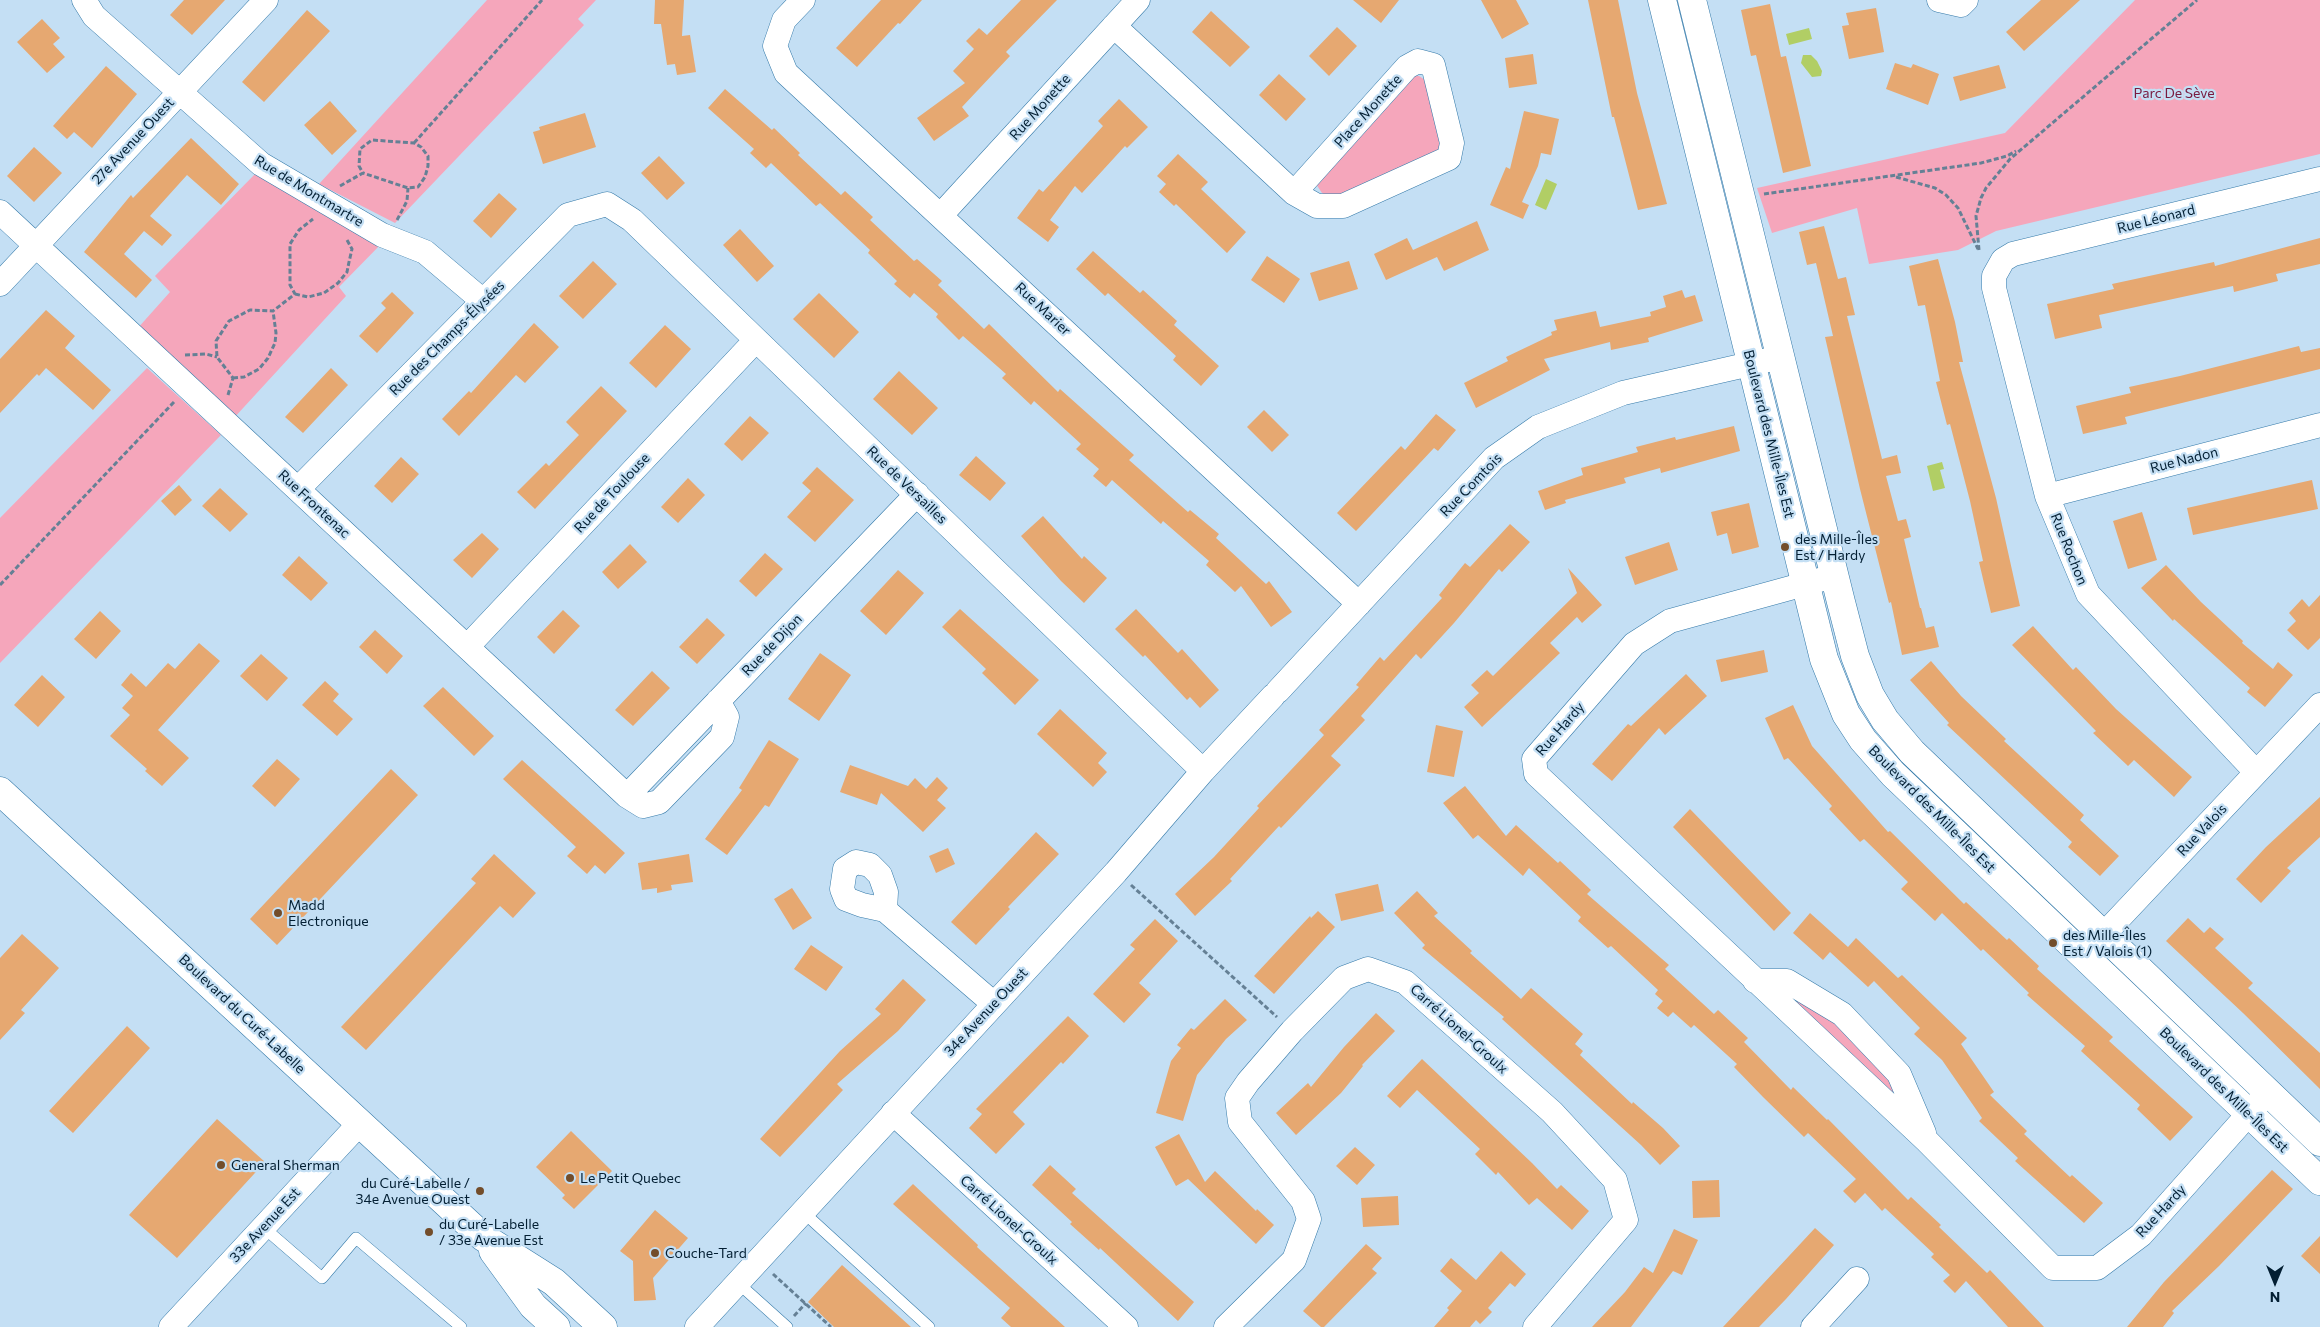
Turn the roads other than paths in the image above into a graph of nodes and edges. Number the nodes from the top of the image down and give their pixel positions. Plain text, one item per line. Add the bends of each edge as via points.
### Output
1 (84, 0) edge
2 (266, 0) edge
3 (803, 0) edge
4 (1138, 0) edge
5 (1662, 0) edge
6 (1692, 0) edge
7 (1938, 0) edge
8 (1966, 0) edge
9 (1114, 26) junction
10 (179, 92) junction
11 (2320, 179) edge
12 (1294, 193) junction
13 (607, 204) joint
14 (0, 212) edge
15 (941, 215) junction
16 (35, 245) junction
17 (1997, 267) joint
18 (0, 284) edge
19 (483, 301) junction
20 (756, 340) junction
21 (1780, 357) junction
22 (1752, 364) junction
23 (2320, 425) edge
24 (298, 490) junction
25 (917, 494) junction
26 (2047, 496) junction
27 (1834, 576) junction
28 (1806, 582) junction
29 (1359, 604) junction
30 (467, 647) junction
31 (1276, 694) joint
32 (2320, 705) edge
33 (1203, 771) junction
34 (2256, 772) junction
35 (1, 794) edge
36 (627, 796) joint
37 (885, 910) dead end
38 (2103, 935) junction
39 (2084, 956) junction
40 (1755, 981) junction
41 (994, 1004) junction
42 (2268, 1092) junction
43 (892, 1113) junction
44 (2248, 1113) junction
45 (360, 1123) junction
46 (1927, 1140) junction
47 (2320, 1142) edge
48 (2320, 1181) edge
49 (802, 1211) junction
50 (263, 1227) junction
51 (483, 1237) junction
52 (1857, 1279) dead end
53 (738, 1283) junction
54 (171, 1327) edge
55 (461, 1327) edge
56 (556, 1327) edge
57 (603, 1327) edge
58 (697, 1327) edge
59 (787, 1327) edge
60 (929, 1327) edge
61 (1126, 1327) edge
62 (1226, 1327) edge
63 (1535, 1327) edge
64 (1813, 1327) edge

1 - 10 street, Rue de Montmartre via 94,16
2 - 10 street, 27e Avenue Ouest
3 - 15 street, Rue Marier via 784,20 775,46 786,73
4 - 9 street, Rue Monette
5 - 22 street, Boulevard des Mille-Îles Est
6 - 21 street, Boulevard des Mille-Îles Est
7 - 8 street via 1961,5
9 - 12 street, Place Monette
9 - 15 street, Rue Monette
10 - 16 street, 27e Avenue Ouest
10 - 19 street, Rue de Montmartre via 260,164 382,235 425,252
11 - 17 street, Rue Léonard via 2013,254
12 - 12 street, Place Monette via 1317,206 1344,206 1449,158 1452,143 1433,64 1418,61 1406,67
13 - 19 street, Rue des Champs-Élysées via 568,215
13 - 20 street, Rue de Versailles via 632,220
14 - 16 street, Rue Frontenac
15 - 29 street, Rue Marier
16 - 18 street, 27e Avenue Ouest
16 - 24 street, Rue Frontenac
17 - 26 street, Rue Rochon via 1994,288
19 - 24 street, Rue des Champs-Élysées
20 - 25 street, Rue de Versailles
20 - 30 street, Rue de Toulouse
21 - 22 street, Rue Comtois
21 - 27 street, Boulevard des Mille-Îles Est
22 - 28 street, Boulevard des Mille-Îles Est
22 - 29 street, Rue Comtois via 1623,393 1538,427 1494,458
23 - 26 street, Rue Nadon
24 - 30 street, Rue Frontenac
25 - 33 street, Rue de Versailles
25 - 36 street, Rue de Dijon
26 - 34 street, Rue Rochon via 2088,594
27 - 28 street, Rue Hardy
27 - 38 street, Boulevard des Mille-Îles Est via 1860,672 1885,720 1912,752
28 - 39 street, Boulevard des Mille-Îles Est via 1829,675 1846,714 1863,740 1911,791
28 - 40 street, Rue Hardy via 1670,621 1634,644 1534,759 1536,774
29 - 31 street, Rue Comtois
30 - 36 street, Rue Frontenac
31 - 33 street, 34e Avenue Ouest
32 - 34 street, Rue Valois
33 - 41 street, 34e Avenue Ouest via 1116,872
34 - 38 street, Rue Valois
35 - 45 street, Boulevard du Curé-Labelle
37 - 41 street
38 - 39 street, Rue Valois
38 - 42 street, Boulevard des Mille-Îles Est
39 - 44 street, Boulevard des Mille-Îles Est
40 - 46 street, Rue Hardy
40 - 46 street, Rue Hardy via 1787,981 1842,1014 1899,1074
41 - 43 street, 34e Avenue Ouest
42 - 44 street, Rue Hardy
42 - 47 street, Boulevard des Mille-Îles Est
43 - 49 street, 34e Avenue Ouest
43 - 61 street, Carré Lionel-Groulx
44 - 46 street, Rue Hardy via 2141,1235 2097,1268 2053,1268
44 - 48 street, Boulevard des Mille-Îles Est
45 - 50 street, 33e Avenue Est
45 - 51 street, Boulevard du Curé-Labelle
49 - 53 street, 34e Avenue Ouest
49 - 60 lane
50 - 54 street, 33e Avenue Est
50 - 55 lane via 322,1278 356,1238
51 - 56 street, Boulevard du Curé-Labelle via 533,1306
51 - 57 street, Boulevard du Curé-Labelle via 554,1282
52 - 64 street
53 - 58 street, 34e Avenue Ouest
53 - 59 lane
62 - 63 street, Carré Lionel-Groulx via 1294,1260 1309,1219 1303,1201 1240,1122 1238,1098 1292,1031 1344,978 1368,969 1405,982 1552,1112 1615,1180 1626,1220

